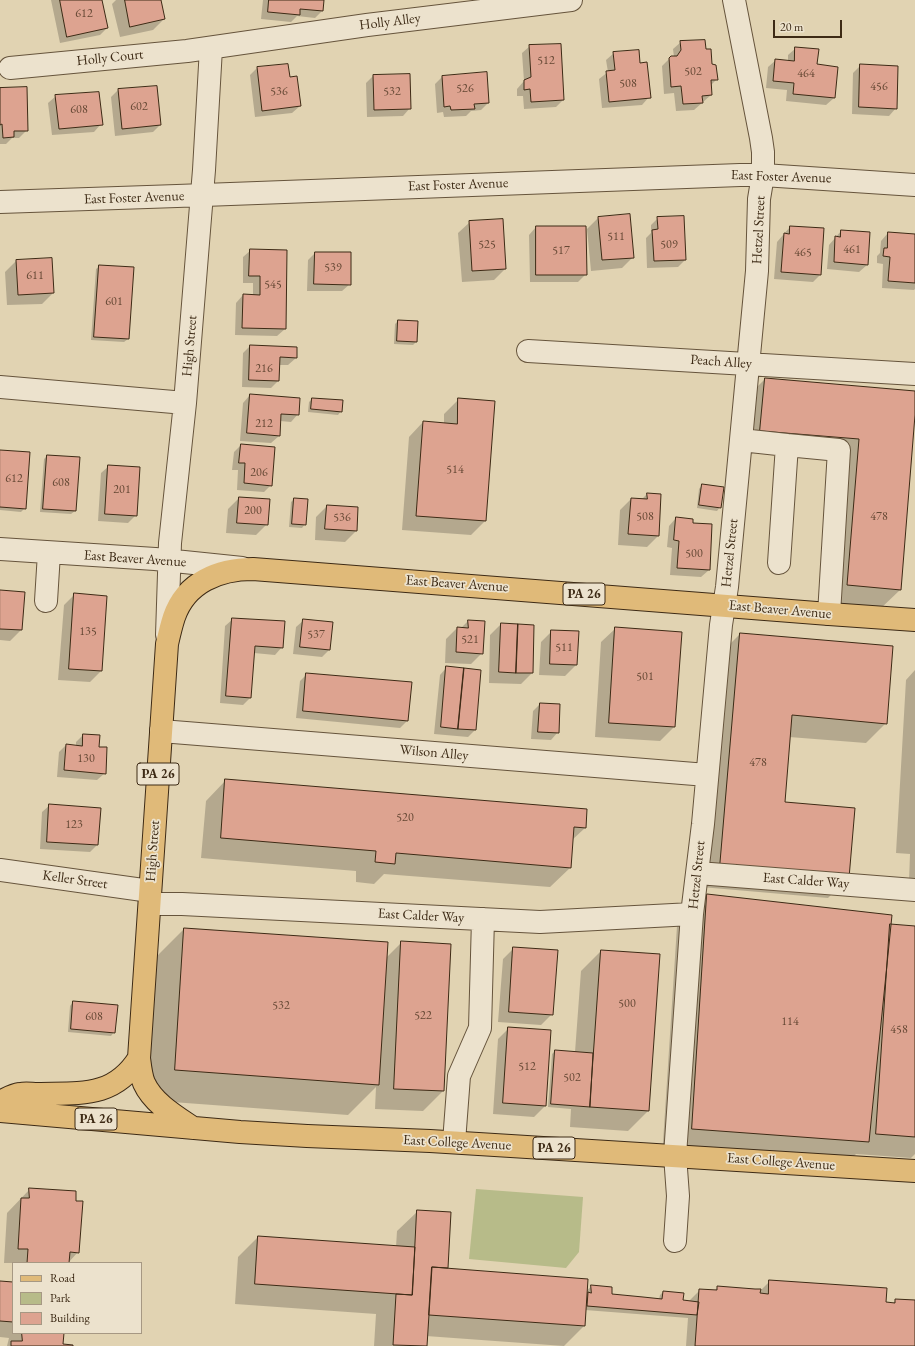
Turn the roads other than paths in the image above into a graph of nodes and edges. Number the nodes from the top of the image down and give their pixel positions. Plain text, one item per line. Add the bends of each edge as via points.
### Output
1 (571, 0) edge
2 (734, 0) edge
3 (210, 48) junction
4 (10, 68) dead end
5 (763, 175) junction
6 (915, 184) edge
7 (202, 196) junction
8 (0, 202) edge
9 (528, 351) dead end
10 (748, 364) junction
11 (915, 374) edge
12 (0, 387) edge
13 (185, 403) junction
14 (741, 440) junction
15 (787, 445) junction
16 (0, 549) edge
17 (49, 553) junction
18 (168, 560) junction
19 (779, 563) dead end
20 (253, 569) junction
21 (46, 601) dead end
22 (724, 605) junction
23 (829, 614) junction
24 (915, 620) edge
25 (167, 644) junction
26 (161, 731) junction
27 (707, 775) junction
28 (0, 870) edge
29 (698, 873) junction
30 (915, 890) edge
31 (150, 898) junction
32 (692, 914) junction
33 (483, 919) junction
34 (139, 1058) junction
35 (0, 1102) edge
36 (0, 1111) edge
37 (193, 1128) junction
38 (454, 1142) junction
39 (675, 1155) junction
40 (915, 1171) edge
41 (675, 1242) dead end

1 - 3 street, Holly Alley via 366,25
2 - 5 street, Hetzel Street via 761,138
3 - 4 street, Holly Court
3 - 7 street, High Street
5 - 6 street, East Foster Avenue
5 - 7 street, East Foster Avenue
5 - 10 street, Hetzel Street via 759,198 757,271
7 - 8 street, East Foster Avenue
7 - 13 street, High Street
9 - 10 street, Peach Alley
10 - 11 street, Peach Alley
10 - 14 street, Hetzel Street
12 - 13 street
13 - 18 street, High Street
14 - 15 street
14 - 22 street, Hetzel Street
15 - 19 street
15 - 23 street via 839,450
16 - 17 street, East Beaver Avenue
17 - 18 street, East Beaver Avenue
17 - 21 street
18 - 20 street, East Beaver Avenue
18 - 25 street, High Street
20 - 22 main road, East Beaver Avenue / PA 26
20 - 25 main road, High Street / PA 26 via 224,572 212,576 194,588 174,616
22 - 23 main road, East Beaver Avenue / PA 26
22 - 27 street, Hetzel Street
23 - 24 main road, East Beaver Avenue / PA 26
25 - 26 main road, High Street / PA 26
26 - 27 street, Wilson Alley
26 - 31 main road, High Street / PA 26
27 - 29 street, Hetzel Street
28 - 31 street, Keller Street
29 - 30 street, East Calder Way
29 - 32 street, Hetzel Street
31 - 33 street, East Calder Way via 182,904
31 - 34 main road, High Street / PA 26
32 - 33 street, East Calder Way via 540,922
32 - 39 street, Hetzel Street
33 - 38 street via 480,1028 459,1076
34 - 35 main road, PA 26 via 123,1078 109,1087 87,1092 19,1094
34 - 37 main road, High Street via 149,1092 161,1105
36 - 37 main road, East College Avenue / PA 26
37 - 38 main road, East College Avenue / PA 26 via 299,1136
38 - 39 main road, East College Avenue / PA 26
39 - 40 main road, East College Avenue / PA 26
39 - 41 street, Hetzel Street via 678,1196

